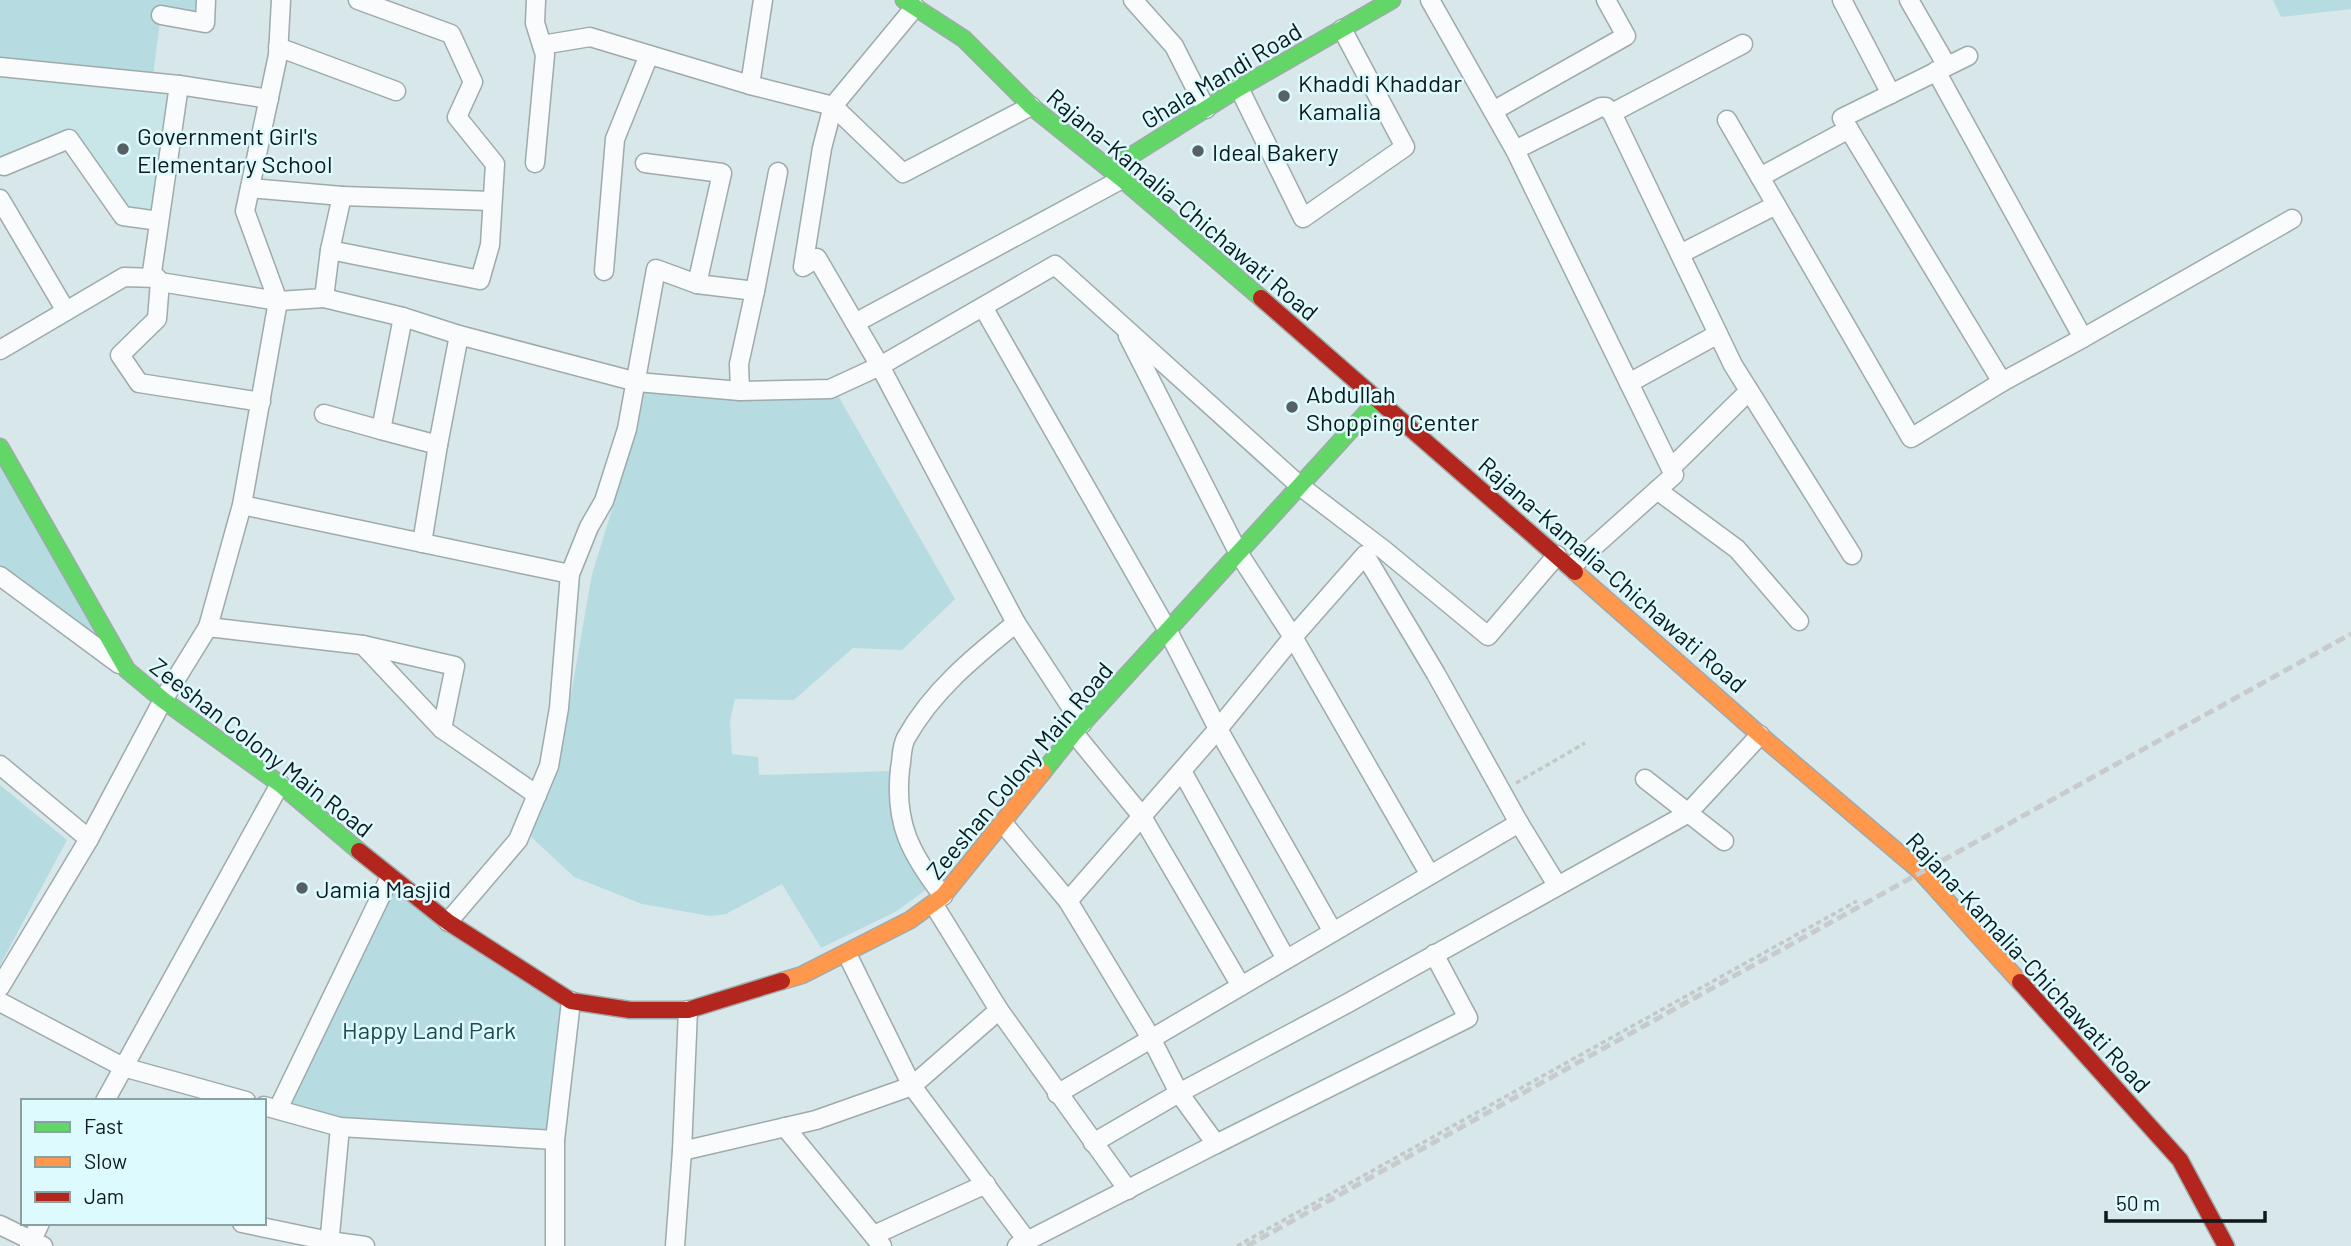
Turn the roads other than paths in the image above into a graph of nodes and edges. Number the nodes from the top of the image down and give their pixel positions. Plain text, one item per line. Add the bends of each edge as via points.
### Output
1 (206, 0) edge
2 (281, 0) edge
3 (358, 0) edge
4 (537, 0) edge
5 (763, 0) edge
6 (941, 0) edge
7 (1132, 0) edge
8 (1392, 0) edge
9 (1430, 0) edge
10 (1606, 0) edge
11 (1842, 0) edge
12 (1909, 0) edge
13 (390, 5) edge
14 (916, 8) edge
15 (161, 15) dead end
16 (1342, 29) junction
17 (1743, 44) dead end
18 (542, 46) junction
19 (278, 47) junction
20 (649, 55) junction
21 (1968, 56) dead end
22 (0, 67) edge
23 (1942, 68) junction
24 (179, 85) junction
25 (750, 85) junction
26 (1239, 88) junction
27 (396, 90) dead end
28 (1891, 94) junction
29 (269, 99) junction
30 (833, 106) junction
31 (1031, 106) junction
32 (1206, 109) junction
33 (1493, 111) junction
34 (1612, 113) junction
35 (1727, 120) dead end
36 (1849, 130) junction
37 (1515, 150) junction
38 (535, 163) dead end
39 (645, 163) dead end
40 (1, 164) edge
41 (778, 172) dead end
42 (1116, 174) junction
43 (1760, 177) junction
44 (250, 188) junction
45 (342, 196) junction
46 (0, 199) edge
47 (492, 201) junction
48 (1776, 205) junction
49 (2292, 219) dead end
50 (159, 221) junction
51 (330, 250) junction
52 (1680, 254) junction
53 (604, 271) dead end
54 (159, 280) junction
55 (697, 284) junction
56 (755, 291) junction
57 (324, 298) junction
58 (278, 301) junction
59 (983, 307) junction
60 (66, 311) junction
61 (403, 317) junction
62 (855, 323) junction
63 (1123, 327) junction
64 (1718, 334) junction
65 (459, 335) junction
66 (2082, 338) junction
67 (0, 349) edge
68 (880, 366) junction
69 (637, 382) junction
70 (2002, 382) junction
71 (1629, 383) junction
72 (740, 391) junction
73 (1749, 391) junction
74 (1379, 399) junction
75 (261, 402) junction
76 (324, 414) dead end
77 (381, 430) junction
78 (438, 445) junction
79 (0, 447) edge
80 (1671, 468) junction
81 (1300, 486) junction
82 (1657, 490) junction
83 (242, 505) junction
84 (422, 543) junction
85 (1370, 549) junction
86 (1238, 554) junction
87 (1557, 555) junction
88 (1852, 555) dead end
89 (1571, 567) junction
90 (570, 575) junction
91 (0, 576) edge
92 (1799, 621) dead end
93 (1016, 623) junction
94 (208, 627) junction
95 (1168, 631) junction
96 (1293, 637) junction
97 (363, 645) junction
98 (127, 670) junction
99 (163, 699) junction
100 (1078, 728) junction
101 (442, 729) junction
102 (1218, 729) junction
103 (1760, 734) junction
104 (0, 765) edge
105 (1182, 771) junction
106 (1646, 779) dead end
107 (280, 784) junction
108 (537, 795) junction
109 (1687, 814) junction
110 (1142, 815) junction
111 (1003, 823) junction
112 (1519, 823) junction
113 (89, 839) junction
114 (1724, 841) dead end
115 (1430, 875) junction
116 (390, 877) junction
117 (1557, 885) junction
118 (939, 900) junction
119 (1068, 901) junction
120 (448, 922) junction
121 (1333, 932) junction
122 (847, 954) junction
123 (1434, 954) junction
124 (1286, 959) junction
125 (1241, 986) junction
126 (0, 987) edge
127 (571, 1001) junction
128 (0, 1002) edge
129 (688, 1010) junction
130 (999, 1010) junction
131 (1151, 1038) junction
132 (123, 1067) junction
133 (912, 1086) junction
134 (1179, 1093) junction
135 (1057, 1094) junction
136 (105, 1099) edge
137 (239, 1099) edge
138 (271, 1108) edge
139 (340, 1127) junction
140 (785, 1127) junction
141 (555, 1140) junction
142 (1093, 1143) junction
143 (1216, 1144) junction
144 (682, 1151) junction
145 (986, 1184) junction
146 (1128, 1190) junction
147 (0, 1225) edge
148 (40, 1225) edge
149 (250, 1225) edge
150 (878, 1241) edge
151 (329, 1244) edge
152 (1023, 1244) edge
153 (35, 1245) edge
154 (365, 1246) edge
155 (555, 1246) edge
156 (675, 1246) edge
157 (2226, 1246) edge

1 - 15 street via 205,23
2 - 19 street
3 - 13 street
4 - 18 street via 535,23
5 - 25 street
6 - 14 street
7 - 32 street via 1174,46
8 - 16 street, Ghala Mandi Road
9 - 33 street
10 - 33 street via 1626,36
11 - 28 street
12 - 23 street
13 - 47 street via 452,34 473,82 457,117 495,164
14 - 30 street
14 - 31 street, Rajana-Kamalia-Chichawati Road via 964,39
16 - 26 street, Ghala Mandi Road
16 - 26 street via 1405,148 1303,218
17 - 34 street
18 - 20 street via 590,37
18 - 38 street via 545,55
19 - 27 street
19 - 29 street
20 - 25 street
20 - 53 street via 615,139
21 - 23 street
22 - 24 street
23 - 28 street
23 - 66 street
24 - 29 street
24 - 50 street
25 - 30 street
26 - 32 street, Ghala Mandi Road
28 - 36 street via 1842,118
29 - 44 street
30 - 31 street via 903,173
30 - 62 street via 803,267 817,258
31 - 42 street, Rajana-Kamalia-Chichawati Road
32 - 42 street, Ghala Mandi Road
33 - 37 street
34 - 37 street via 1601,107
34 - 52 street
35 - 43 street
36 - 43 street
36 - 70 street
37 - 71 street
39 - 55 street via 722,173
40 - 50 street via 69,139 123,216
41 - 56 street
42 - 62 street
42 - 74 street, Rajana-Kamalia-Chichawati Road
43 - 48 street
44 - 45 street
44 - 58 street via 245,211
45 - 47 street
45 - 51 street
46 - 60 street
47 - 51 street via 490,245 480,280
48 - 52 street
48 - 70 street via 1911,438
49 - 66 street
50 - 54 street via 152,272
51 - 57 street
52 - 64 street
54 - 58 street
54 - 60 street via 124,277
54 - 75 street via 156,319 120,355 139,383
55 - 56 street
55 - 69 street via 656,269
56 - 72 street via 739,364
57 - 58 street
57 - 61 street
58 - 75 street
59 - 63 street via 1055,265
59 - 68 street
59 - 95 street
60 - 67 street
61 - 65 street
61 - 77 street
62 - 68 street
63 - 81 street
63 - 86 street
64 - 71 street
64 - 73 street
65 - 69 street
65 - 78 street
66 - 70 street
68 - 72 street via 830,389
68 - 93 street
69 - 72 street
69 - 90 street via 604,501
71 - 80 street
73 - 80 street
73 - 88 street
74 - 81 street, Zeeshan Colony Main Road
74 - 87 street, Rajana-Kamalia-Chichawati Road
75 - 83 street
76 - 77 street
77 - 78 street
78 - 84 street
79 - 98 street, Zeeshan Colony Main Road
80 - 82 street via 1674,475
81 - 85 street
81 - 86 street, Zeeshan Colony Main Road
82 - 89 street
82 - 92 street via 1737,550
83 - 84 street
83 - 94 street
84 - 90 street
85 - 87 street via 1488,636
85 - 96 street
85 - 112 street
86 - 95 street, Zeeshan Colony Main Road
86 - 96 street
87 - 89 street, Rajana-Kamalia-Chichawati Road
89 - 103 street, Rajana-Kamalia-Chichawati Road
90 - 108 street via 558,708 549,765
91 - 98 street
93 - 100 street
93 - 118 street via 934,697 904,741 899,785 905,836
94 - 97 street
94 - 99 street
95 - 100 street, Zeeshan Colony Main Road
95 - 102 street
96 - 102 street
96 - 115 street
97 - 101 street
97 - 101 street via 455,666
98 - 99 street, Zeeshan Colony Main Road
99 - 107 street, Zeeshan Colony Main Road
99 - 113 street
100 - 110 street
100 - 111 street, Zeeshan Colony Main Road
101 - 108 street
102 - 105 street
102 - 121 street
103 - 109 street
103 - 157 street, Rajana-Kamalia-Chichawati Road via 1920,872 2180,1160
104 - 113 street
105 - 110 street
105 - 124 street
106 - 109 street
107 - 116 street, Zeeshan Colony Main Road
107 - 132 street
108 - 120 street via 518,840
109 - 114 street
109 - 117 street
110 - 119 street
110 - 125 street
111 - 118 street, Zeeshan Colony Main Road
111 - 119 street
112 - 115 street
112 - 117 street
113 - 126 street
115 - 121 street
116 - 120 street, Zeeshan Colony Main Road
116 - 138 street
117 - 123 street
118 - 122 street, Zeeshan Colony Main Road
118 - 130 street
119 - 131 street
120 - 127 street, Zeeshan Colony Main Road
121 - 124 street
122 - 129 street, Zeeshan Colony Main Road via 802,975
122 - 133 street
123 - 134 street
123 - 143 street via 1468,1018
124 - 125 street
125 - 131 street
127 - 129 street, Zeeshan Colony Main Road via 630,1010
127 - 141 street
128 - 132 street
129 - 144 street
130 - 133 street
130 - 135 street
131 - 134 street
131 - 135 street
132 - 136 street
132 - 137 street
133 - 140 street
133 - 145 street
134 - 142 street
134 - 143 street
135 - 142 street
138 - 139 street
139 - 141 street
139 - 151 street
140 - 144 street
140 - 150 street
141 - 155 street
142 - 146 street
143 - 146 street
144 - 156 street
145 - 150 street
145 - 152 street
146 - 152 street
147 - 153 street
148 - 153 street
149 - 151 street
151 - 154 street

